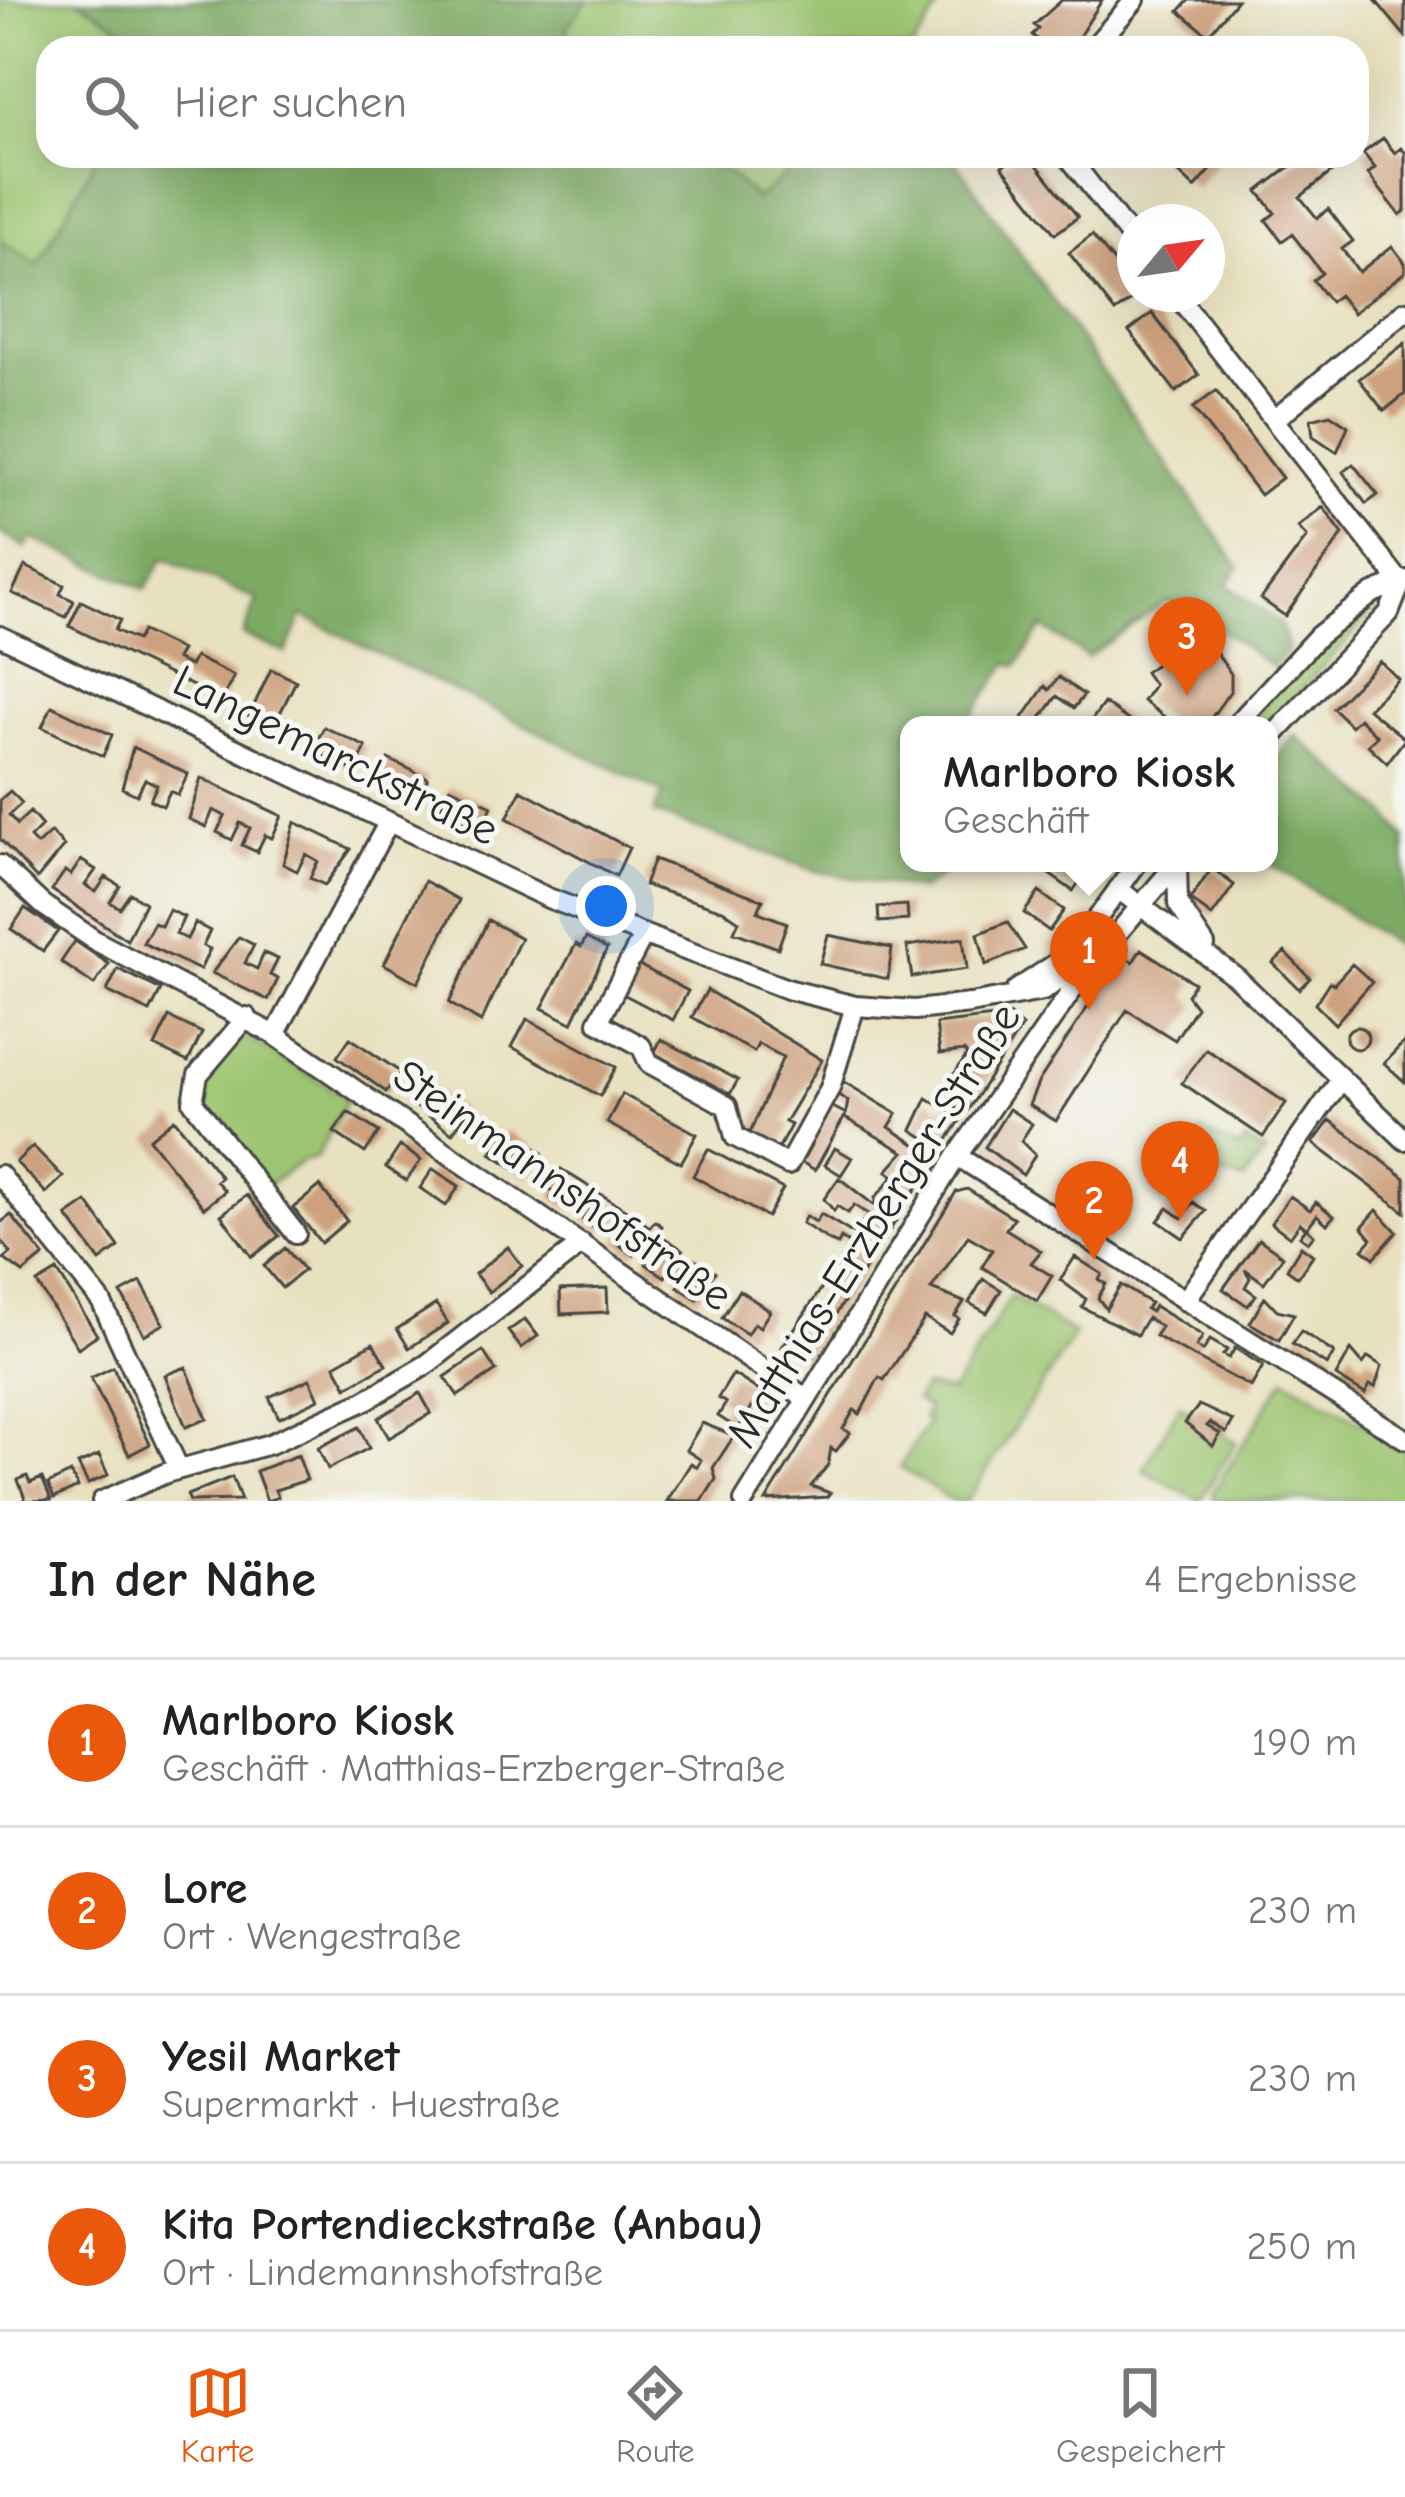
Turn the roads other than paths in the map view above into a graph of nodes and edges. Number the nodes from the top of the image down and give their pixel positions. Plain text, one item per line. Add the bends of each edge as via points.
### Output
1 (1135, 0) edge
2 (1104, 36) edge
3 (1077, 168) edge
4 (1117, 219) edge
5 (1405, 311) edge
6 (1189, 312) edge
7 (1274, 420) junction
8 (1403, 581) edge
9 (0, 636) edge
10 (1244, 716) edge
11 (1278, 730) edge
12 (387, 825) junction
13 (0, 865) edge
14 (1130, 872) edge
15 (1169, 872) edge
16 (1177, 872) edge
17 (1118, 889) junction
18 (1141, 906) junction
19 (1094, 923) junction
20 (643, 936) junction
21 (1104, 948) junction
22 (1213, 958) junction
23 (1076, 973) junction
24 (1069, 993) junction
25 (1008, 996) junction
26 (855, 1006) junction
27 (247, 1017) junction
28 (275, 1034) junction
29 (1340, 1081) junction
30 (1405, 1139) edge
31 (957, 1156) junction
32 (0, 1175) edge
33 (296, 1234) dead end
34 (582, 1244) junction
35 (1186, 1301) junction
36 (807, 1399) junction
37 (1405, 1439) edge
38 (179, 1469) junction
39 (102, 1501) edge
40 (744, 1501) edge

1 - 2 street
3 - 4 street
5 - 7 street
6 - 7 street
7 - 8 street
8 - 10 street via 1373,593 1318,636
8 - 11 street via 1389,613
9 - 12 street, Langemarckstraße
12 - 20 street, Langemarckstraße
12 - 28 street
13 - 27 street, Steinmannshofstraße via 97,940
14 - 17 street, Matthias-Erzberger-Straße
15 - 18 street, Matthias-Erzberger-Straße
16 - 22 street via 1178,904
17 - 18 street
17 - 19 street, Matthias-Erzberger-Straße
18 - 21 street, Matthias-Erzberger-Straße
18 - 22 street
19 - 23 street, Matthias-Erzberger-Straße
19 - 25 street, Langemarckstraße via 1055,964
20 - 26 street, Langemarckstraße
20 - 26 street via 598,1022 641,1046 649,1063 727,1106 735,1137 788,1165 830,1088
21 - 23 street, Langemarckstraße
21 - 24 street, Matthias-Erzberger-Straße
22 - 29 street
23 - 24 street, Matthias-Erzberger-Straße
23 - 25 street, Langemarckstraße via 1043,991
24 - 31 street, Matthias-Erzberger-Straße
25 - 26 street, Langemarckstraße via 915,1010
27 - 28 street, Steinmannshofstraße
27 - 33 street via 198,1075 193,1102
28 - 34 street, Steinmannshofstraße
29 - 30 street
29 - 35 street
31 - 35 street
31 - 36 street, Matthias-Erzberger-Straße
32 - 38 street via 101,1301
34 - 36 street, Steinmannshofstraße
34 - 38 street via 426,1366 364,1401 250,1452
35 - 37 street
36 - 40 street, Matthias-Erzberger-Straße
38 - 39 street

